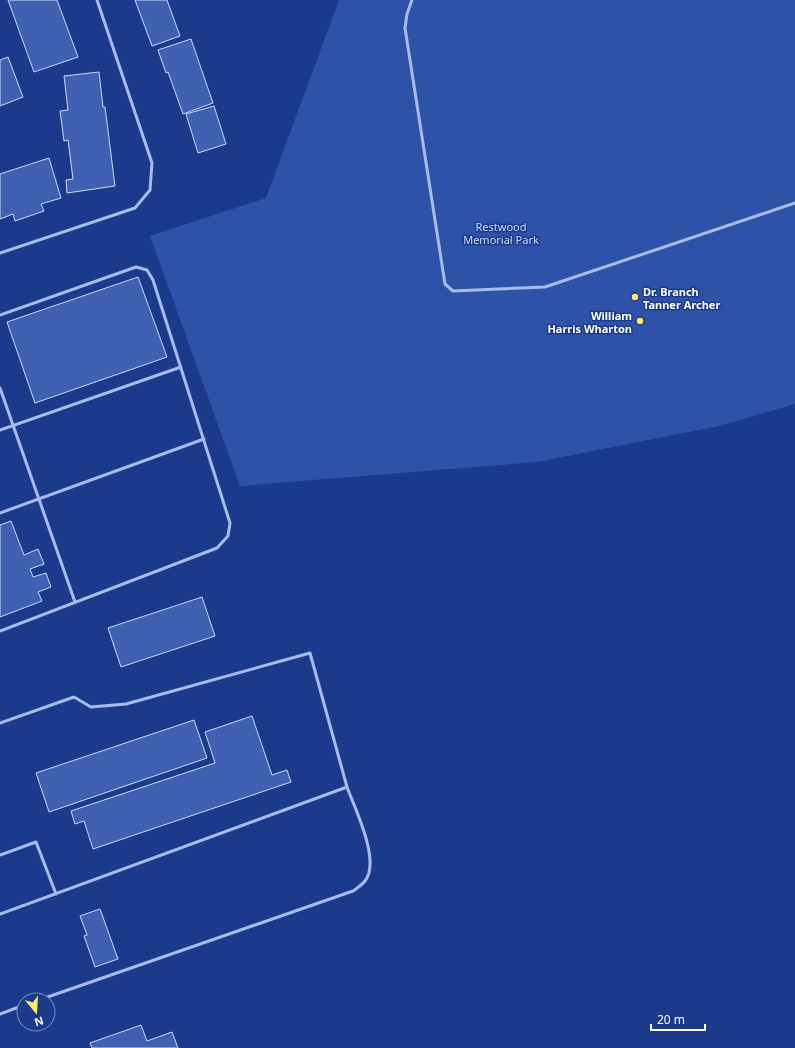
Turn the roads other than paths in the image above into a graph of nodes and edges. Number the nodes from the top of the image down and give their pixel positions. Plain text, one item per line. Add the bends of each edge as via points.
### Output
1 (97, 0) edge
2 (412, 0) edge
3 (795, 203) edge
4 (0, 253) edge
5 (0, 315) edge
6 (181, 368) junction
7 (0, 388) edge
8 (13, 425) junction
9 (0, 430) edge
10 (204, 440) junction
11 (39, 499) junction
12 (0, 513) edge
13 (75, 602) junction
14 (0, 631) edge
15 (0, 723) edge
16 (347, 787) junction
17 (0, 855) edge
18 (56, 894) junction
19 (0, 914) edge
20 (56, 994) edge
21 (16, 1008) edge
22 (0, 1014) edge

1 - 4 lane via 152,163 150,190 135,208
2 - 3 lane via 405,28 445,284 453,291 545,287
5 - 6 lane via 136,267 147,270 153,280
6 - 8 lane
6 - 10 lane
7 - 8 lane
8 - 9 lane
8 - 11 lane
10 - 11 lane
10 - 13 lane via 230,523 228,536 217,548
11 - 12 lane
11 - 13 lane
13 - 14 lane
15 - 16 lane via 74,697 91,706 126,704 310,653
16 - 18 lane
16 - 20 lane via 365,834 371,866 365,881 353,891
17 - 18 lane via 36,842
18 - 19 lane
21 - 22 lane

